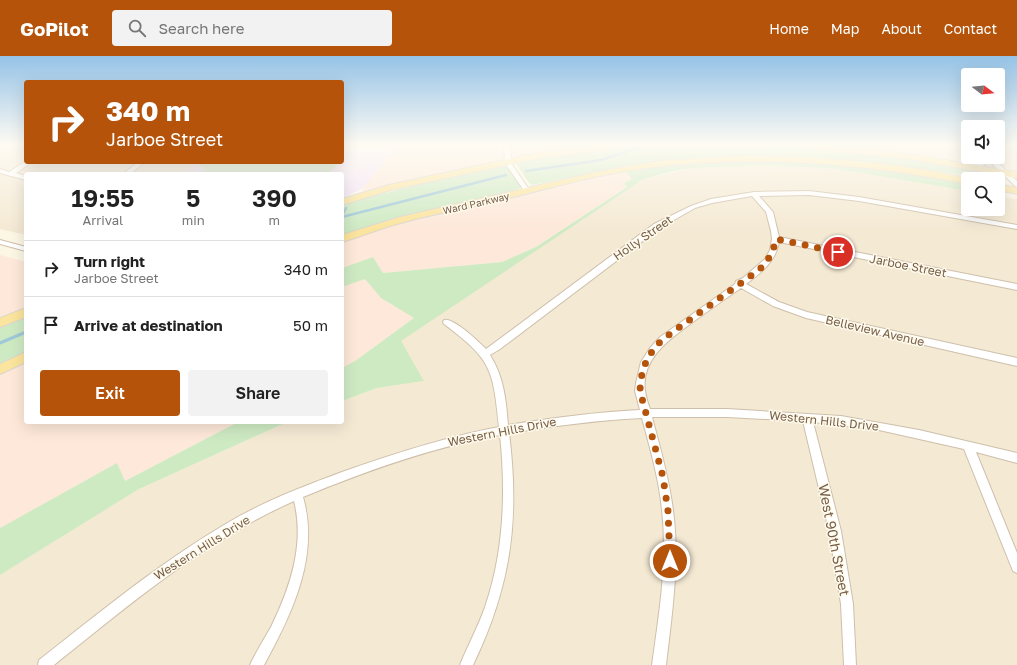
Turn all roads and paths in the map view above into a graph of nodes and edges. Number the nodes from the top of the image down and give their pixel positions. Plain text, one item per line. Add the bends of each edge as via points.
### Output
1 (458, 173) edge
2 (515, 173) edge
3 (599, 173) edge
4 (929, 173) edge
5 (947, 173) edge
6 (10, 174) edge
7 (934, 174) joint
8 (1005, 174) edge
9 (961, 176) edge
10 (24, 178) edge
11 (961, 179) edge
12 (1017, 185) edge
13 (1005, 188) edge
14 (528, 191) junction
15 (1017, 191) edge
16 (754, 194) junction
17 (344, 201) edge
18 (1017, 227) edge
19 (344, 237) edge
20 (776, 239) junction
21 (0, 242) edge
22 (24, 248) edge
23 (740, 283) junction
24 (1017, 287) edge
25 (24, 313) edge
26 (447, 322) dead end
27 (0, 323) edge
28 (485, 354) junction
29 (24, 358) edge
30 (1017, 362) edge
31 (0, 369) edge
32 (646, 412) junction
33 (807, 418) junction
34 (504, 429) junction
35 (968, 446) junction
36 (1017, 458) edge
37 (297, 494) junction
38 (1017, 567) edge
39 (44, 665) edge
40 (257, 665) edge
41 (466, 665) edge
42 (659, 665) edge
43 (850, 665) edge

1 - 17 main road via 389,188
2 - 14 street
3 - 14 main road, Ward Parkway
4 - 7 main road, Ward Parkway
5 - 9 main road
6 - 10 street
7 - 11 main road, Ward Parkway
8 - 12 street
13 - 15 main road
14 - 19 main road, Ward Parkway via 400,220
16 - 18 street, Holly Street via 788,192 829,195
16 - 20 street via 769,212
16 - 28 street, Holly Street via 693,207 657,226
20 - 23 street via 768,261
20 - 24 street, Jarboe Street
21 - 22 street
23 - 30 street, Belleview Avenue via 776,304 806,315
23 - 32 street via 663,339 652,351 640,379 640,391
25 - 27 main road
26 - 28 street
28 - 34 street via 495,371
29 - 31 main road
32 - 33 street, Western Hills Drive via 716,412
32 - 34 street, Western Hills Drive via 579,417
32 - 42 street via 663,477 670,548 669,586
33 - 35 street, Western Hills Drive via 855,422
33 - 43 street, West 90th Street via 835,531 847,604
34 - 37 street, Western Hills Drive via 429,447 357,470
34 - 41 street via 510,489 506,542 495,596
35 - 36 street, Western Hills Drive
35 - 38 street
37 - 39 street, Western Hills Drive via 230,527 185,556 130,595
37 - 40 street via 302,515 303,541 297,574 287,606

